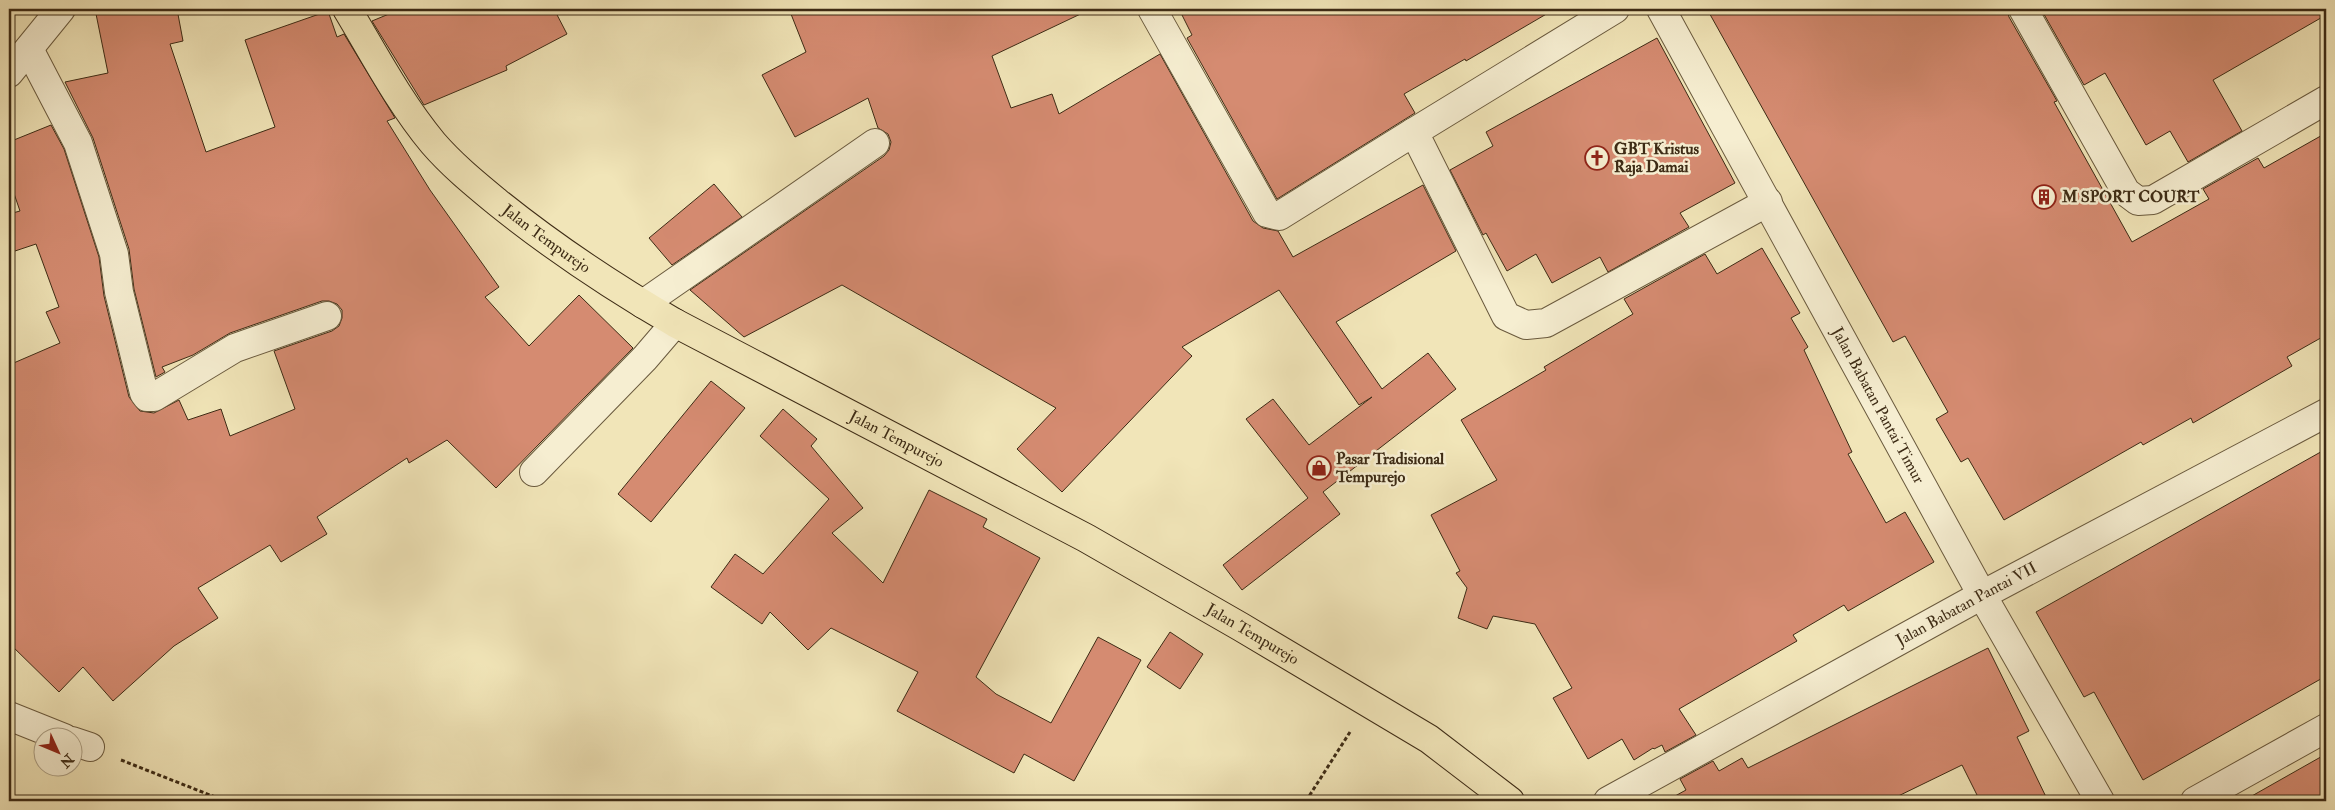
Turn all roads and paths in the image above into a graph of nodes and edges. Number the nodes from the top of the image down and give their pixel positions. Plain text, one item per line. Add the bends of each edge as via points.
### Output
1 (61, 9) edge
2 (347, 9) edge
3 (1152, 9) edge
4 (1615, 9) edge
5 (1661, 9) edge
6 (2023, 9) edge
7 (29, 49) junction
8 (9, 73) edge
9 (2326, 100) edge
10 (1414, 132) junction
11 (876, 143) dead end
12 (1768, 202) junction
13 (643, 304) junction
14 (327, 316) dead end
15 (676, 323) junction
16 (2326, 413) edge
17 (534, 472) dead end
18 (1982, 595) junction
19 (1370, 702) junction
20 (9, 716) edge
21 (39, 728) edge
22 (2326, 728) edge
23 (82, 744) edge
24 (225, 801) edge
25 (1306, 801) edge
26 (1510, 801) edge
27 (1608, 801) edge
28 (2100, 801) edge
29 (2195, 801) edge

1 - 7 street
2 - 13 main road, Jalan Tempurejo via 401,99 432,142 458,170 538,234
3 - 10 street via 1267,213 1279,216
4 - 10 street
5 - 12 street, Jalan Babatan Pantai Timur
6 - 9 street via 2126,192 2138,201 2153,200
7 - 8 street
7 - 14 street via 78,143 114,254 119,292 147,397 154,398 235,348
10 - 12 street via 1506,316 1526,325 1546,323
11 - 13 street
12 - 18 street, Jalan Babatan Pantai Timur
13 - 15 main road, Jalan Tempurejo
15 - 17 street
15 - 19 main road, Jalan Tempurejo via 1086,538
16 - 18 street, Jalan Babatan Pantai VII
18 - 27 street, Jalan Babatan Pantai VII
18 - 28 street, Jalan Babatan Pantai Timur
19 - 25 path
19 - 26 main road, Jalan Tempurejo via 1429,739
20 - 21 street
22 - 29 street
23 - 24 path

